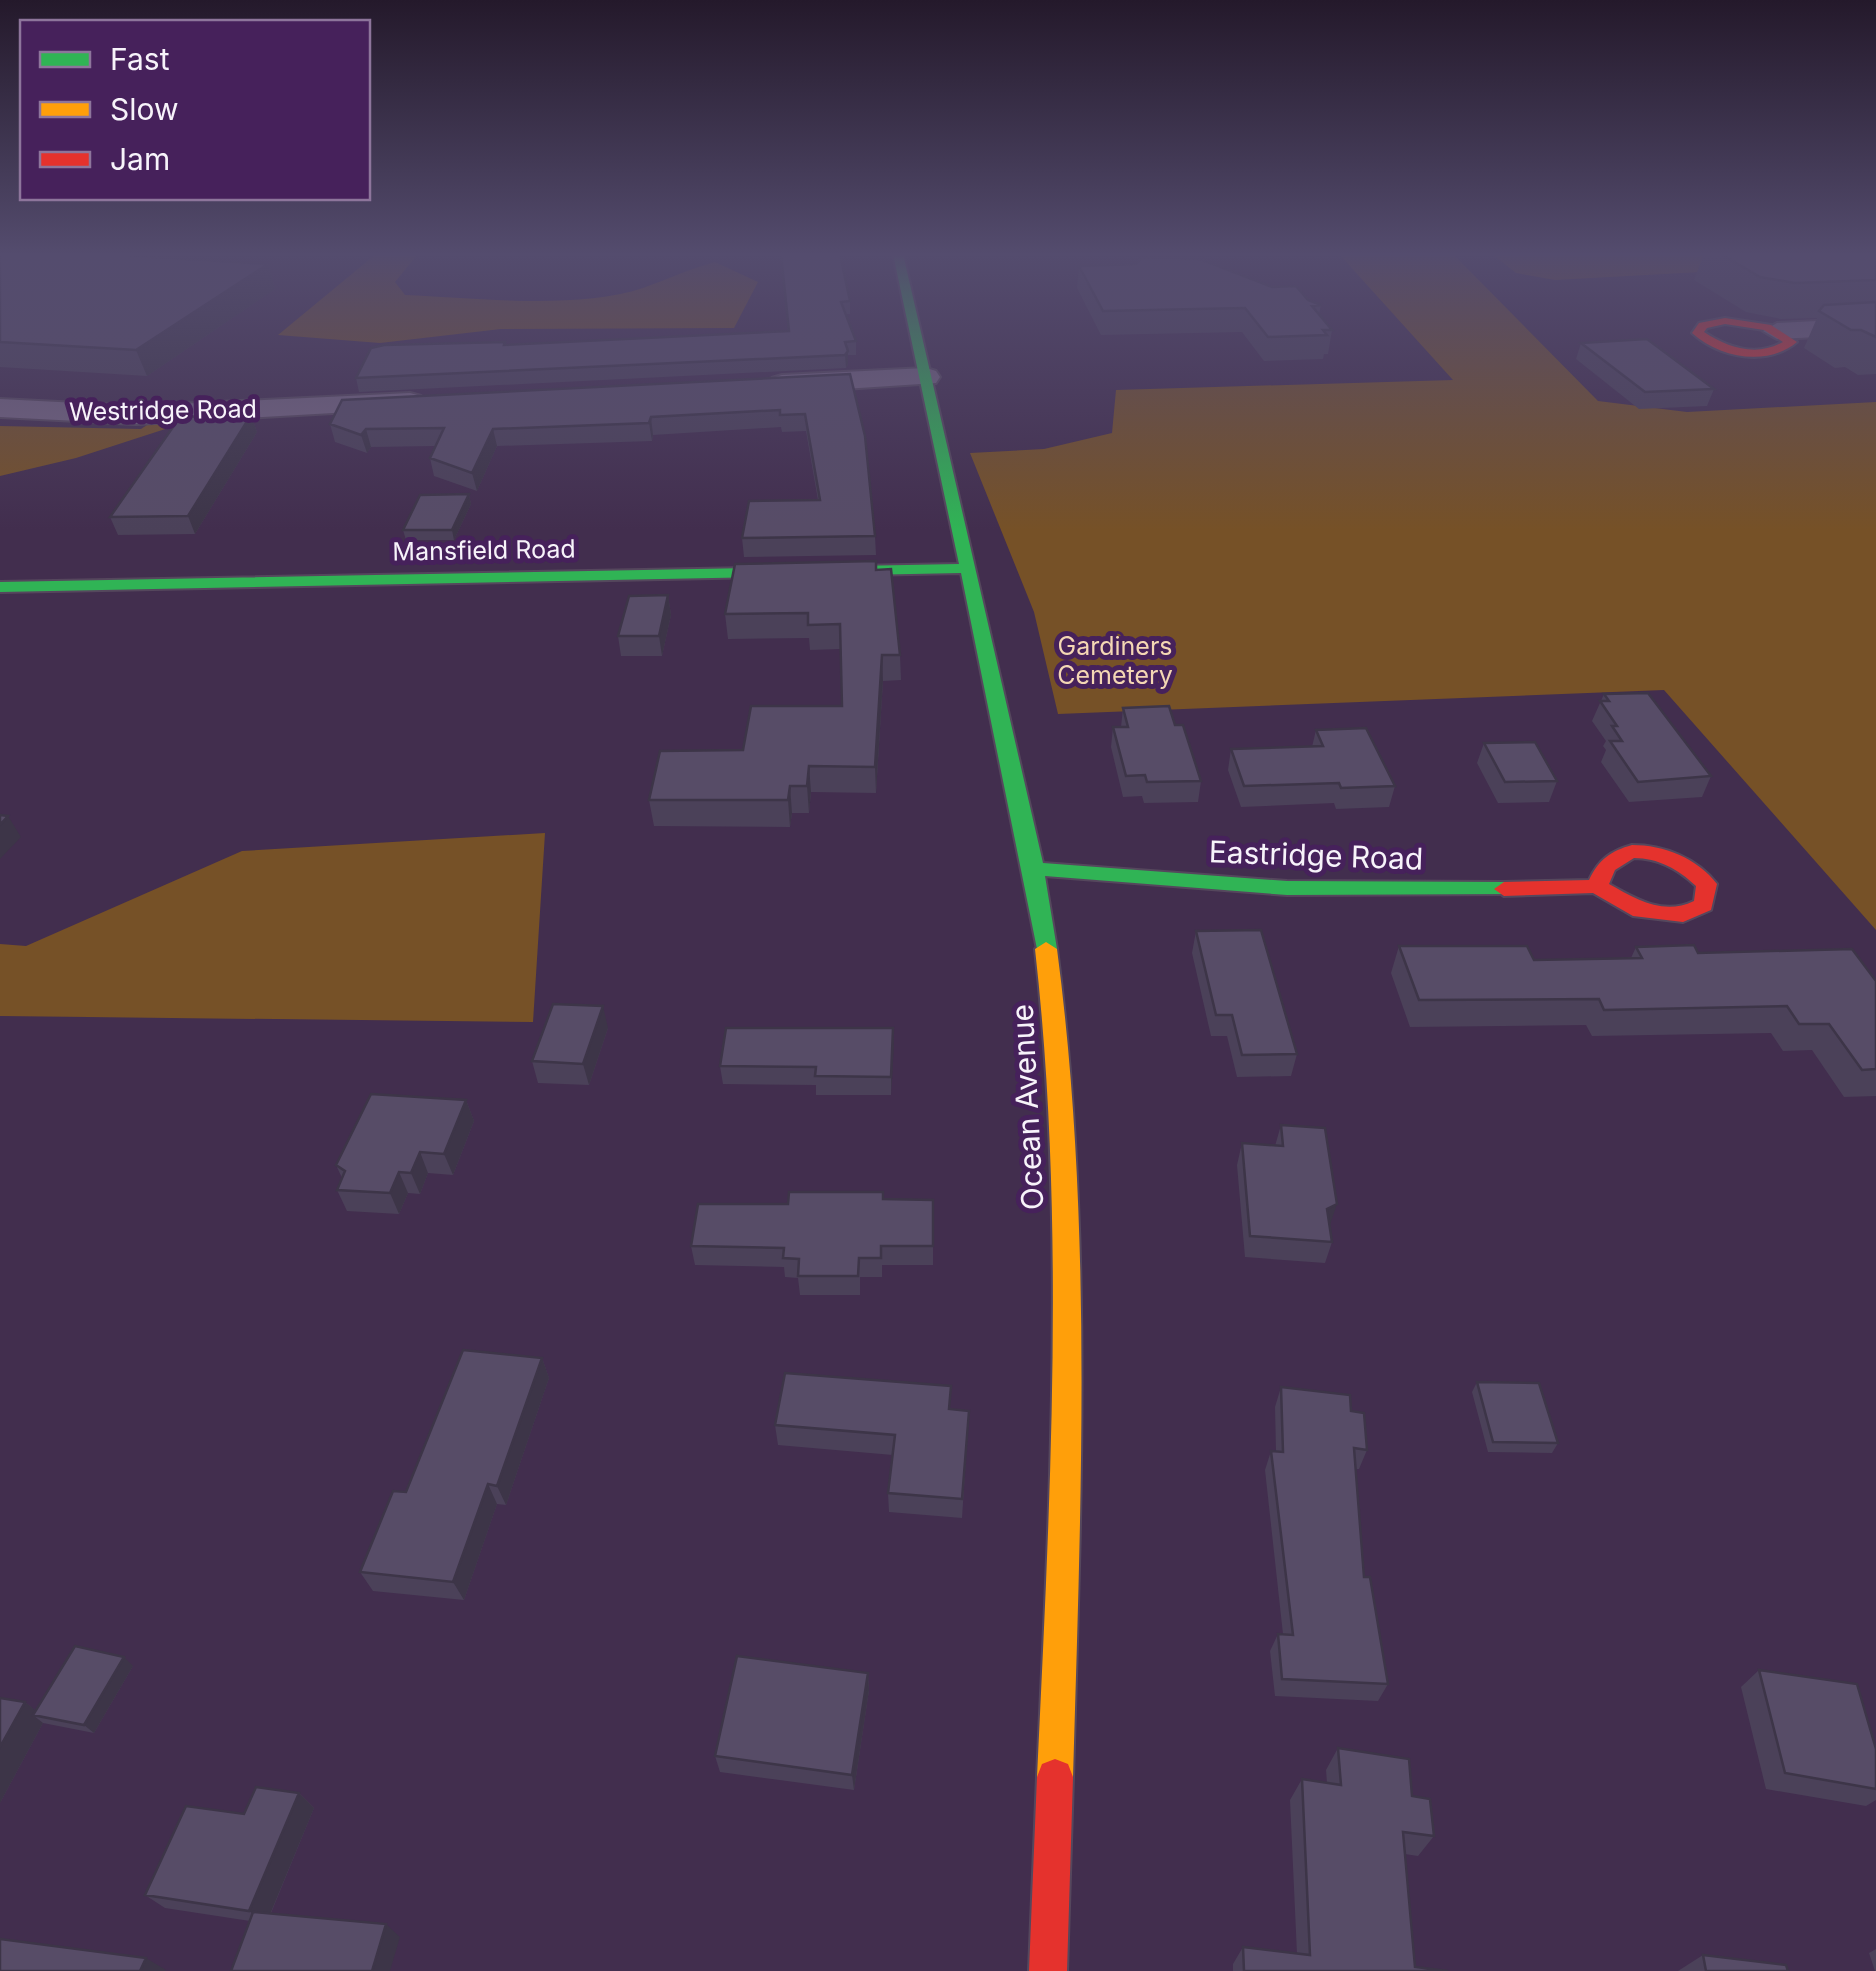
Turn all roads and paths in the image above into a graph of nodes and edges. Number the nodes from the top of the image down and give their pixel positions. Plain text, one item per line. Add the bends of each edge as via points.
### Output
1 (919, 346) edge
2 (926, 377) junction
3 (760, 385) edge
4 (448, 400) edge
5 (0, 408) edge
6 (970, 568) junction
7 (0, 588) edge
8 (1034, 869) junction
9 (1596, 886) dead end
10 (1048, 1971) edge

1 - 2 main road, Ocean Avenue
2 - 3 street
2 - 6 main road, Ocean Avenue
4 - 5 street, Westridge Road via 136,415
6 - 7 main road, Mansfield Road
6 - 8 main road, Ocean Avenue
8 - 9 main road, Eastridge Road via 1287,888
8 - 10 main road, Ocean Avenue via 1065,1148 1064,1508

